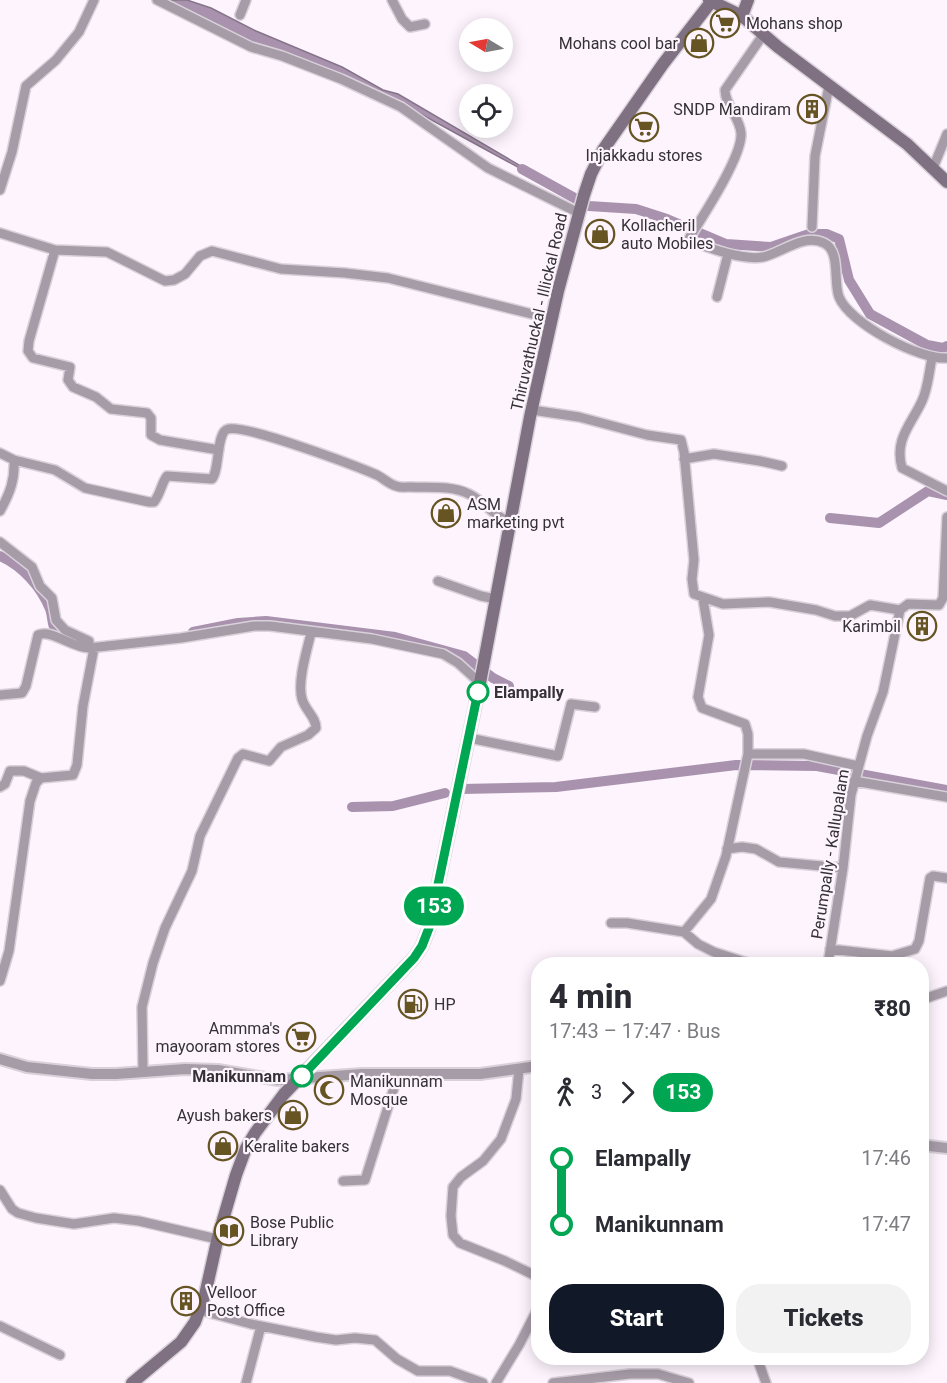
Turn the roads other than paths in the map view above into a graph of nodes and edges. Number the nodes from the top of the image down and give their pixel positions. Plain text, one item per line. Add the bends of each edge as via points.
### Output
1 (94, 0) edge
2 (158, 0) edge
3 (246, 0) edge
4 (392, 0) edge
5 (748, 0) edge
6 (710, 1) edge
7 (240, 15) dead end
8 (742, 16) junction
9 (425, 24) dead end
10 (763, 34) junction
11 (830, 86) junction
12 (947, 134) edge
13 (933, 168) junction
14 (947, 182) edge
15 (0, 190) edge
16 (580, 211) junction
17 (812, 227) dead end
18 (0, 233) edge
19 (55, 250) junction
20 (728, 254) junction
21 (717, 297) dead end
22 (552, 319) junction
23 (932, 358) junction
24 (947, 358) edge
25 (532, 410) junction
26 (219, 450) junction
27 (0, 453) edge
28 (684, 459) junction
29 (14, 460) junction
30 (782, 466) dead end
31 (947, 490) edge
32 (0, 511) edge
33 (947, 517) edge
34 (510, 522) junction
35 (0, 542) edge
36 (438, 581) dead end
37 (496, 599) junction
38 (703, 599) junction
39 (900, 610) junction
40 (311, 633) junction
41 (90, 646) junction
42 (482, 674) junction
43 (0, 695) edge
44 (596, 707) dead end
45 (469, 738) junction
46 (746, 762) junction
47 (858, 766) junction
48 (40, 778) junction
49 (854, 781) junction
50 (0, 787) edge
51 (947, 797) edge
52 (727, 849) junction
53 (843, 868) junction
54 (947, 878) edge
55 (611, 923) dead end
56 (684, 932) junction
57 (4, 950) edge
58 (830, 950) junction
59 (732, 957) edge
60 (829, 957) edge
61 (0, 981) edge
62 (947, 991) edge
63 (929, 997) edge
64 (0, 1059) edge
65 (531, 1067) edge
66 (519, 1070) junction
67 (143, 1072) junction
68 (398, 1075) junction
69 (299, 1078) junction
70 (929, 1146) edge
71 (947, 1148) edge
72 (343, 1181) dead end
73 (0, 1190) edge
74 (217, 1239) junction
75 (531, 1274) edge
76 (199, 1310) junction
77 (531, 1322) edge
78 (0, 1326) edge
79 (261, 1326) junction
80 (60, 1355) dead end
81 (760, 1365) edge
82 (132, 1383) edge
83 (246, 1383) edge
84 (483, 1383) edge
85 (496, 1383) edge
86 (553, 1383) edge
87 (689, 1383) edge
88 (766, 1383) edge

1 - 15 street via 78,32 56,60 26,86
2 - 16 street via 251,47 341,79 401,107 488,168
3 - 7 street
4 - 9 street via 410,27
5 - 8 main road
6 - 8 main road
6 - 16 main road, Thiruvathuckal - Illickal Road via 603,150
8 - 10 main road
10 - 11 main road
10 - 20 street via 725,90 741,136 731,167 688,240
11 - 13 main road
11 - 17 street via 815,156
12 - 13 street
13 - 14 main road
16 - 22 main road, Thiruvathuckal - Illickal Road
18 - 19 street
19 - 22 street via 107,252 167,282 185,274 201,256 212,251 281,269 388,278
19 - 26 street via 29,340 28,351 33,358 70,367 68,380 73,387 111,409 147,413 151,418 151,435 160,440
20 - 21 street
20 - 23 street via 762,257 802,242 825,243 834,252 839,298 850,313 878,334
22 - 25 main road, Thiruvathuckal - Illickal Road
23 - 24 street
23 - 31 street via 923,399 899,446 898,456 902,468
25 - 28 street via 681,440
25 - 34 main road, Thiruvathuckal - Illickal Road
26 - 29 street via 212,479 167,476 154,502 85,488 55,470
26 - 34 street via 223,432 228,429 269,436 398,487 444,487 470,494
27 - 29 street
28 - 30 street via 714,454
28 - 38 street via 694,594
29 - 32 street via 15,478
33 - 39 street via 943,598 939,606 908,604
34 - 37 main road, Thiruvathuckal - Illickal Road
35 - 41 street via 32,567 40,586 52,598 56,620
36 - 37 street
37 - 42 main road, Thiruvathuckal - Illickal Road
38 - 39 street via 723,604 769,602 835,616 850,616 870,605
38 - 46 street via 710,635 698,697 702,708 745,724
39 - 47 street, Perumpally - Kallupalam via 883,692
40 - 41 street via 254,626 181,638
40 - 42 street via 372,639 443,654
40 - 67 street via 300,686 316,728 281,747 269,761 243,754 238,758 200,836 192,871 153,963 142,1007
41 - 43 street via 80,648 40,633 22,693
41 - 48 street via 73,775
42 - 45 main road, Thiruvathuckal - Illickal Road
44 - 45 street via 571,704 558,756
45 - 69 main road, Thiruvathuckal - Illickal Road via 422,946
46 - 47 street via 804,754
46 - 52 street
47 - 49 street, Perumpally - Kallupalam
48 - 50 street via 24,771 10,771
48 - 57 street via 30,801
49 - 51 street
49 - 53 street, Perumpally - Kallupalam
52 - 53 street via 756,849 779,862
52 - 56 street via 711,899
53 - 58 street, Perumpally - Kallupalam
54 - 58 street via 930,878 915,949 892,956
55 - 56 street
56 - 59 street via 698,944
57 - 61 street
58 - 60 street, Perumpally - Kallupalam
62 - 63 street
64 - 67 street via 27,1067 92,1074
65 - 66 street
66 - 68 street
66 - 75 street via 516,1100 501,1139 453,1187 452,1225 453,1235 460,1243
67 - 69 street via 184,1069 278,1080
68 - 69 street
68 - 72 street via 365,1180
69 - 74 main road, Thiruvathuckal - Illickal Road via 248,1143
70 - 71 street
73 - 74 street via 12,1209 36,1218 74,1224 114,1218
74 - 76 main road, Thiruvathuckal - Illickal Road
76 - 79 street
76 - 82 main road, Thiruvathuckal - Illickal Road via 181,1342
77 - 85 street
78 - 80 street
79 - 83 street
79 - 84 street via 336,1340 375,1340 418,1371 450,1371
81 - 88 street
86 - 87 street via 658,1374

